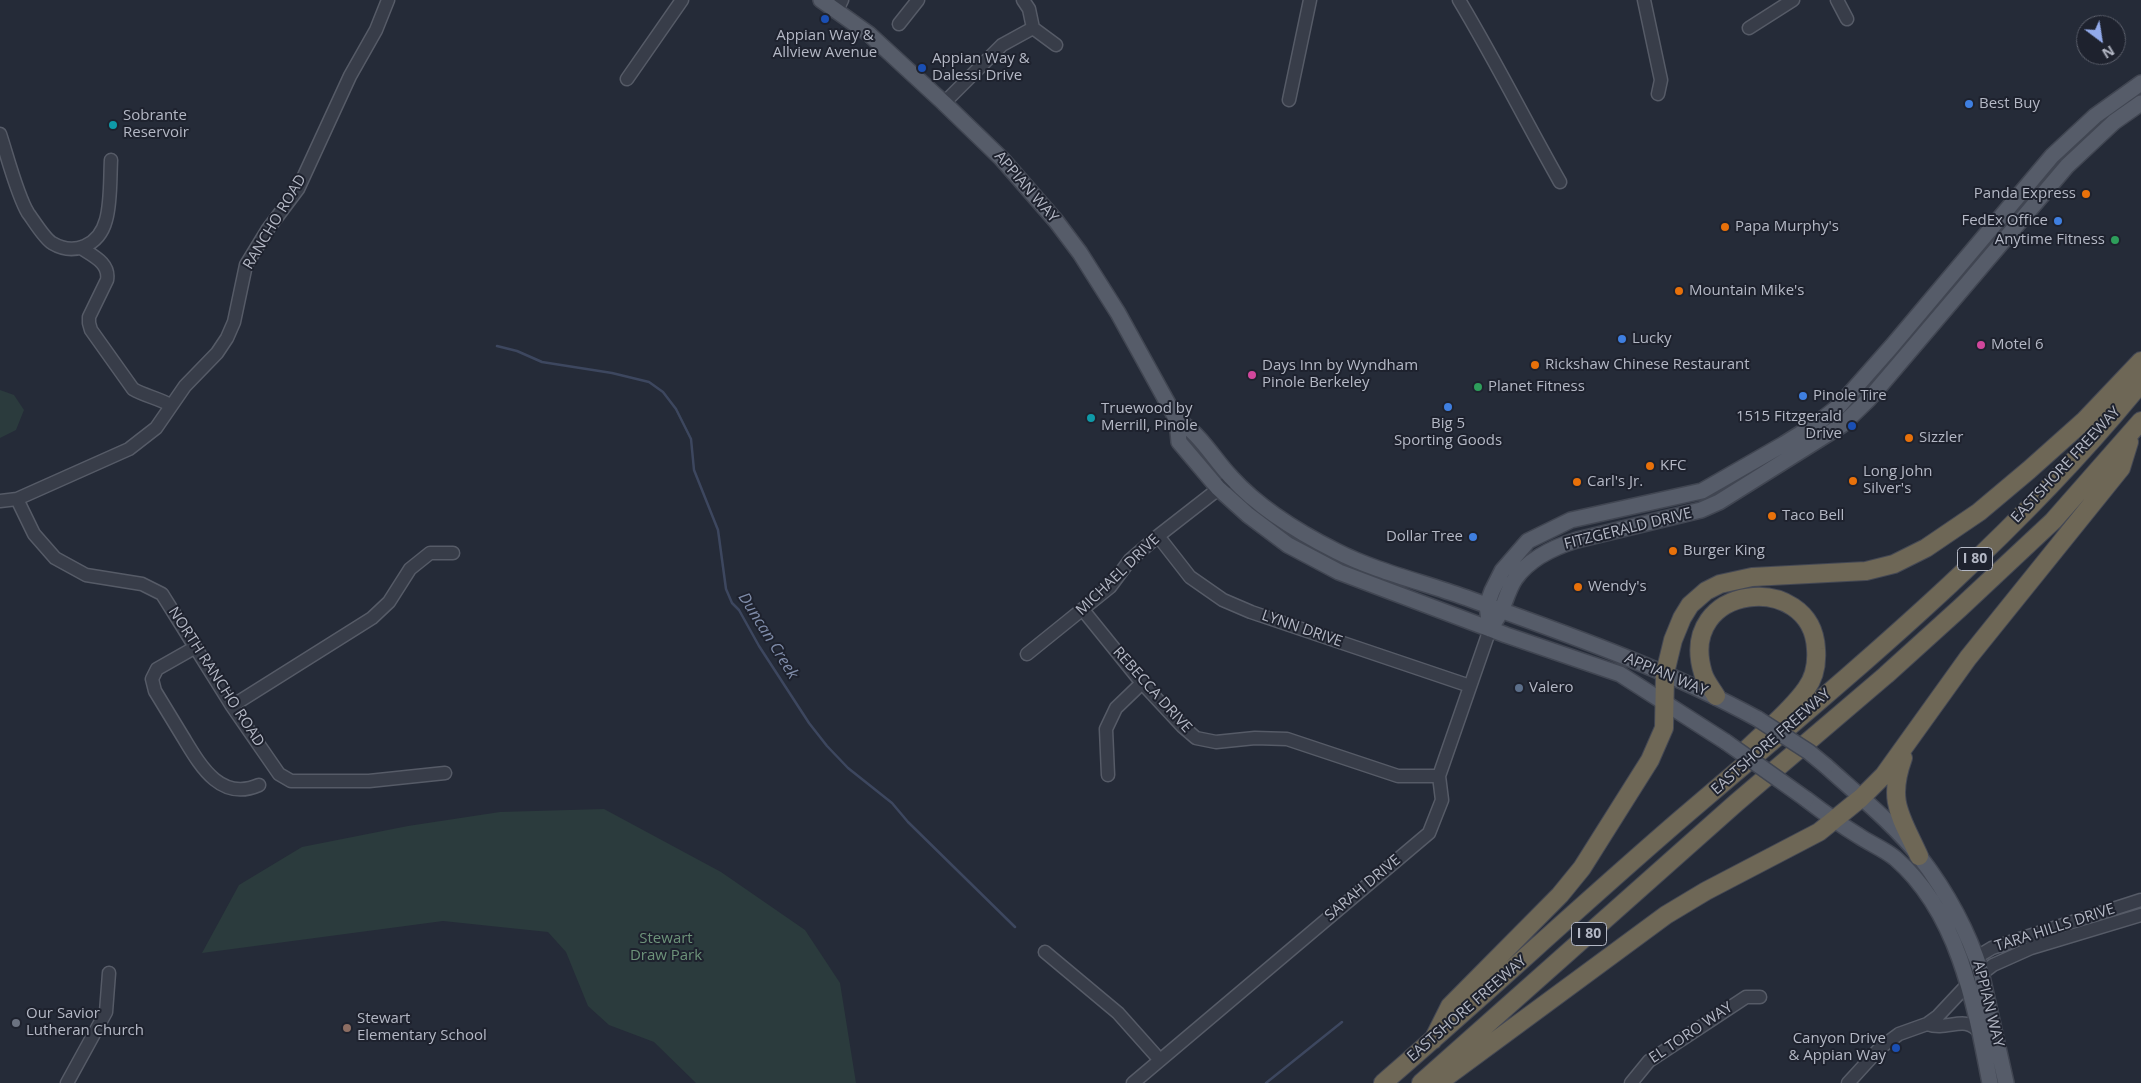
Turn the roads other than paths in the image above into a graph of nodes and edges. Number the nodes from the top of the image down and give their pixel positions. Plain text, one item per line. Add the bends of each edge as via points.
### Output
1 (388, 0) edge
2 (682, 0) edge
3 (821, 0) edge
4 (918, 0) edge
5 (1023, 0) edge
6 (1310, 0) edge
7 (1460, 0) edge
8 (1644, 0) edge
9 (1793, 0) edge
10 (1837, 0) edge
11 (839, 5) edge
12 (1847, 19) dead end
13 (899, 24) dead end
14 (1033, 28) junction
15 (1749, 28) dead end
16 (1056, 45) dead end
17 (627, 78) dead end
18 (2141, 83) edge
19 (1658, 94) dead end
20 (1289, 100) dead end
21 (944, 103) junction
22 (2141, 103) edge
23 (0, 134) edge
24 (112, 160) dead end
25 (1560, 182) dead end
26 (81, 248) junction
27 (2141, 361) edge
28 (2141, 383) edge
29 (170, 405) junction
30 (1177, 420) junction
31 (2141, 421) edge
32 (2130, 436) junction
33 (1232, 478) junction
34 (1218, 488) junction
35 (1684, 496) junction
36 (17, 499) junction
37 (0, 501) edge
38 (1633, 507) junction
39 (1632, 527) junction
40 (1158, 536) junction
41 (1577, 540) junction
42 (453, 553) dead end
43 (1487, 605) junction
44 (1083, 610) junction
45 (1501, 611) junction
46 (1490, 629) junction
47 (194, 648) junction
48 (1027, 654) dead end
49 (1665, 673) junction
50 (1142, 683) junction
51 (1470, 686) junction
52 (1716, 696) junction
53 (1665, 702) junction
54 (232, 706) junction
55 (1920, 723) junction
56 (445, 773) dead end
57 (1108, 775) dead end
58 (1439, 776) junction
59 (259, 785) dead end
60 (1861, 798) junction
61 (1680, 820) junction
62 (1834, 821) junction
63 (1919, 856) junction
64 (2141, 900) edge
65 (2141, 915) edge
66 (1969, 942) junction
67 (2006, 943) junction
68 (1045, 952) dead end
69 (1976, 957) junction
70 (1981, 972) junction
71 (109, 973) dead end
72 (1968, 984) junction
73 (1760, 997) dead end
74 (1927, 1024) junction
75 (1980, 1033) junction
76 (1433, 1040) junction
77 (1159, 1059) junction
78 (67, 1083) edge
79 (1133, 1083) edge
80 (1383, 1083) edge
81 (1421, 1083) edge
82 (1438, 1083) edge
83 (1631, 1083) edge
84 (1848, 1083) edge
85 (1990, 1083) edge
86 (2006, 1083) edge

1 - 29 street, RANCHO ROAD via 298,189 246,265 234,322 227,338
2 - 17 street
3 - 11 main road, APPIAN WAY
4 - 13 street
5 - 14 street via 1029,9
6 - 20 street
7 - 25 street
8 - 19 street via 1661,80
9 - 15 street
10 - 12 street
11 - 21 main road, APPIAN WAY
14 - 16 street
14 - 21 street via 1002,45
18 - 35 main road, FITZGERALD DRIVE via 2095,116 2056,152 1839,406 1816,424 1720,482
21 - 30 main road, APPIAN WAY via 1002,159 1080,253 1118,313
22 - 39 main road, FITZGERALD DRIVE via 2114,122 2067,166 1898,365 1842,425 1719,502 1701,510
23 - 26 street via 27,212 51,242 67,248
24 - 26 street via 106,221 94,241
26 - 29 street via 104,264 109,274 90,317 92,330 133,389
27 - 49 highway via 2085,420 2029,470 1979,512 1926,548 1894,564 1866,570 1752,576 1706,591 1690,605 1682,618
28 - 61 highway, EASTSHORE FREEWAY / I 80 via 2105,428 1942,592
29 - 36 street, RANCHO ROAD via 156,428 129,449
30 - 33 main road, APPIAN WAY via 1191,428
30 - 34 main road, APPIAN WAY via 1179,442
31 - 32 highway, EASTSHORE FREEWAY / I 80
32 - 55 highway via 2121,468 1968,658
32 - 81 highway, EASTSHORE FREEWAY / I 80 via 2053,521 1952,615
33 - 34 street, MICHAEL DRIVE
33 - 43 main road, APPIAN WAY via 1281,520 1339,552
34 - 40 street, MICHAEL DRIVE
34 - 46 main road, APPIAN WAY via 1288,545 1339,572
35 - 38 main road, FITZGERALD DRIVE
35 - 39 main road via 1674,504 1635,519
36 - 37 street, RANCHO ROAD
36 - 47 street, NORTH RANCHO ROAD via 34,534 55,558 86,575 142,584 162,594
38 - 41 main road via 1620,519 1589,527 1579,534
38 - 43 main road, FITZGERALD DRIVE via 1572,520 1528,541 1502,571
39 - 41 main road, FITZGERALD DRIVE
40 - 44 street, MICHAEL DRIVE via 1130,560 1110,587
40 - 51 street, LYNN DRIVE via 1190,577 1223,600
41 - 45 main road, FITZGERALD DRIVE via 1559,546 1526,567 1514,580
42 - 54 street via 430,553 410,569 389,602 372,618
43 - 45 main road, APPIAN WAY
43 - 46 main road
44 - 48 street, MICHAEL DRIVE
44 - 50 street, REBECCA DRIVE
45 - 46 main road, FITZGERALD DRIVE
45 - 49 main road, APPIAN WAY
46 - 51 street, SARAH DRIVE
46 - 53 main road, APPIAN WAY via 1620,674
47 - 54 street, NORTH RANCHO ROAD
47 - 59 street via 157,669 152,679 155,691 201,767 216,781 235,790
49 - 52 main road, APPIAN WAY
49 - 53 highway
50 - 57 street via 1116,708 1106,729
50 - 58 street, REBECCA DRIVE via 1196,738 1216,742 1255,738 1286,740 1398,776
51 - 58 street, SARAH DRIVE
52 - 60 main road, APPIAN WAY, bridge via 1809,752
52 - 61 highway via 1703,674 1699,657 1701,636 1708,621 1722,606 1742,597 1765,596 1791,606 1811,627 1816,642 1816,658 1807,688
53 - 62 main road, APPIAN WAY, bridge
53 - 76 highway via 1664,728 1650,760 1582,868 1560,895 1450,1006
54 - 56 street, NORTH RANCHO ROAD via 279,774 291,781 369,780
55 - 60 highway via 1884,774
55 - 63 highway via 1896,777 1895,794 1899,814
58 - 77 street, SARAH DRIVE via 1442,800 1429,833
60 - 62 highway
60 - 63 main road, APPIAN WAY
61 - 76 highway, EASTSHORE FREEWAY / I 80
62 - 72 main road, APPIAN WAY via 1884,850 1921,886 1941,918
62 - 82 highway via 1666,915
63 - 66 main road, APPIAN WAY via 1952,905
64 - 67 street, TARA HILLS DRIVE
65 - 70 street, TARA HILLS DRIVE via 2031,948
66 - 67 street via 1975,945
66 - 69 main road, APPIAN WAY
67 - 69 street, TARA HILLS DRIVE
68 - 77 street via 1118,1013
69 - 70 main road, APPIAN WAY
69 - 72 street, TARA HILLS DRIVE
70 - 72 street, TARA HILLS DRIVE
70 - 86 main road, APPIAN WAY
71 - 78 street via 106,1012
72 - 74 street
72 - 75 main road, APPIAN WAY
73 - 83 street, EL TORO WAY via 1746,997 1649,1061
74 - 75 street via 1940,1028 1967,1023
74 - 84 street via 1890,1040
75 - 85 main road, APPIAN WAY
76 - 80 highway, EASTSHORE FREEWAY / I 80
77 - 79 street, SARAH DRIVE

